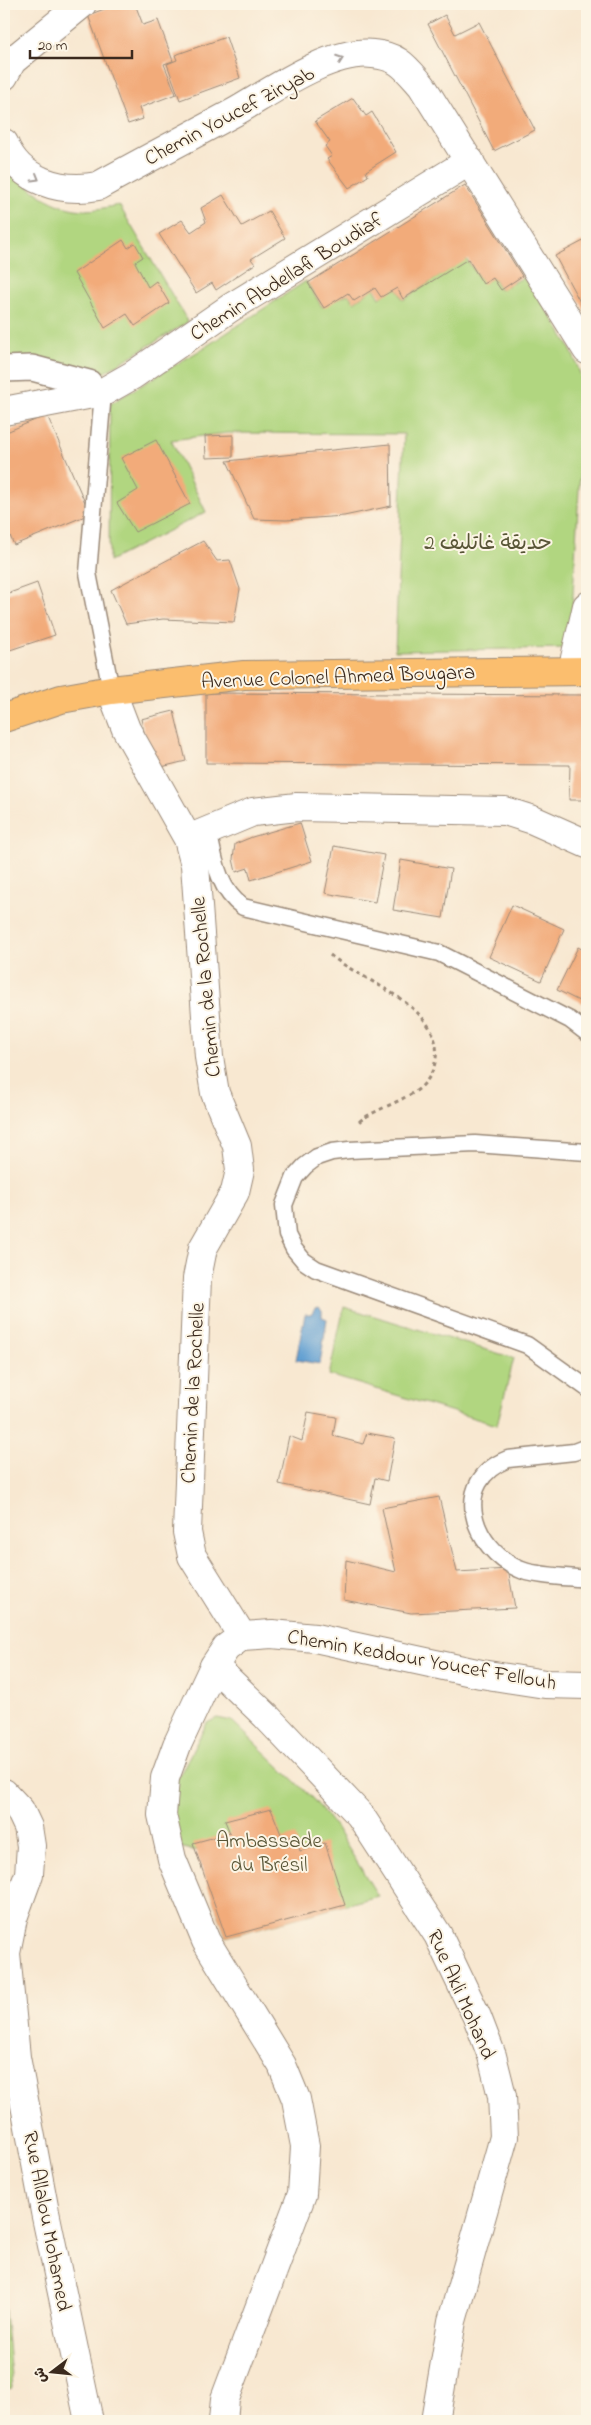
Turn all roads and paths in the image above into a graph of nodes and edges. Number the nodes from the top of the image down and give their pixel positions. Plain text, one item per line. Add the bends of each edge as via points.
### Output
1 (82, 4) edge
2 (4, 76) edge
3 (4, 143) edge
4 (470, 161) junction
5 (587, 350) edge
6 (4, 369) edge
7 (96, 387) junction
8 (4, 411) edge
9 (587, 606) edge
10 (580, 671) edge
11 (111, 690) junction
12 (4, 718) edge
13 (198, 835) junction
14 (587, 844) edge
15 (296, 918) junction
16 (587, 1033) edge
17 (349, 1150) junction
18 (587, 1152) edge
19 (587, 1388) edge
20 (587, 1447) edge
21 (587, 1579) edge
22 (242, 1636) junction
23 (214, 1666) junction
24 (587, 1685) edge
25 (4, 1793) edge
26 (89, 2421) edge
27 (223, 2421) edge
28 (435, 2421) edge

1 - 2 street via 12,61
3 -> 4 street, Chemin Youcef Ziryab via 15,161 44,183 62,188 98,186 300,74 352,54 372,54 388,56 403,63 422,86
4 - 5 street, Chemin Youcef Ziryab
4 - 7 street, Chemin Abdellafi Boudiaf via 230,308 133,375
6 - 7 street via 32,368
7 - 8 street, Chemin Abdellafi Boudiaf
7 - 11 lane via 88,573
9 - 10 street
10 - 11 main road, Avenue Colonel Ahmed Bougara via 244,675
11 - 12 main road, Avenue Colonel Ahmed Bougara via 61,699
11 - 13 street, Chemin de la Rochelle via 126,729
13 - 14 street via 253,812 297,807 505,811
13 - 15 lane via 232,899 243,907
13 - 22 street, Chemin de la Rochelle via 195,865 209,1058 215,1093 237,1146 240,1170 235,1192 203,1248 197,1278 186,1532 192,1556
15 - 16 lane via 439,953 570,1020
15 - 17 path via 312,940 334,958 412,1006 432,1031 438,1046 428,1081 410,1097 360,1121
17 - 18 lane via 475,1144
17 - 19 lane via 317,1157 295,1177 288,1190 284,1205 287,1235 304,1260 316,1269 526,1345
20 - 21 lane via 574,1452 499,1462 480,1481 473,1504 477,1528 485,1542 507,1564 522,1571
22 - 23 street via 226,1648
22 - 24 street, Chemin Keddour Youcef Fellouh via 272,1634 315,1638 481,1674 545,1684
23 - 27 street via 177,1746 166,1778 162,1815 172,1859 206,1942 282,2065 296,2099 304,2146 302,2194 225,2399
23 - 28 street, Rue Akli Mohand via 360,1815 438,1935 492,2056 502,2096 504,2137 452,2321
25 - 26 street, Rue Allalou Mohamed via 20,1810 28,1827 31,1846 30,1874 13,1918 6,1953 16,2057

